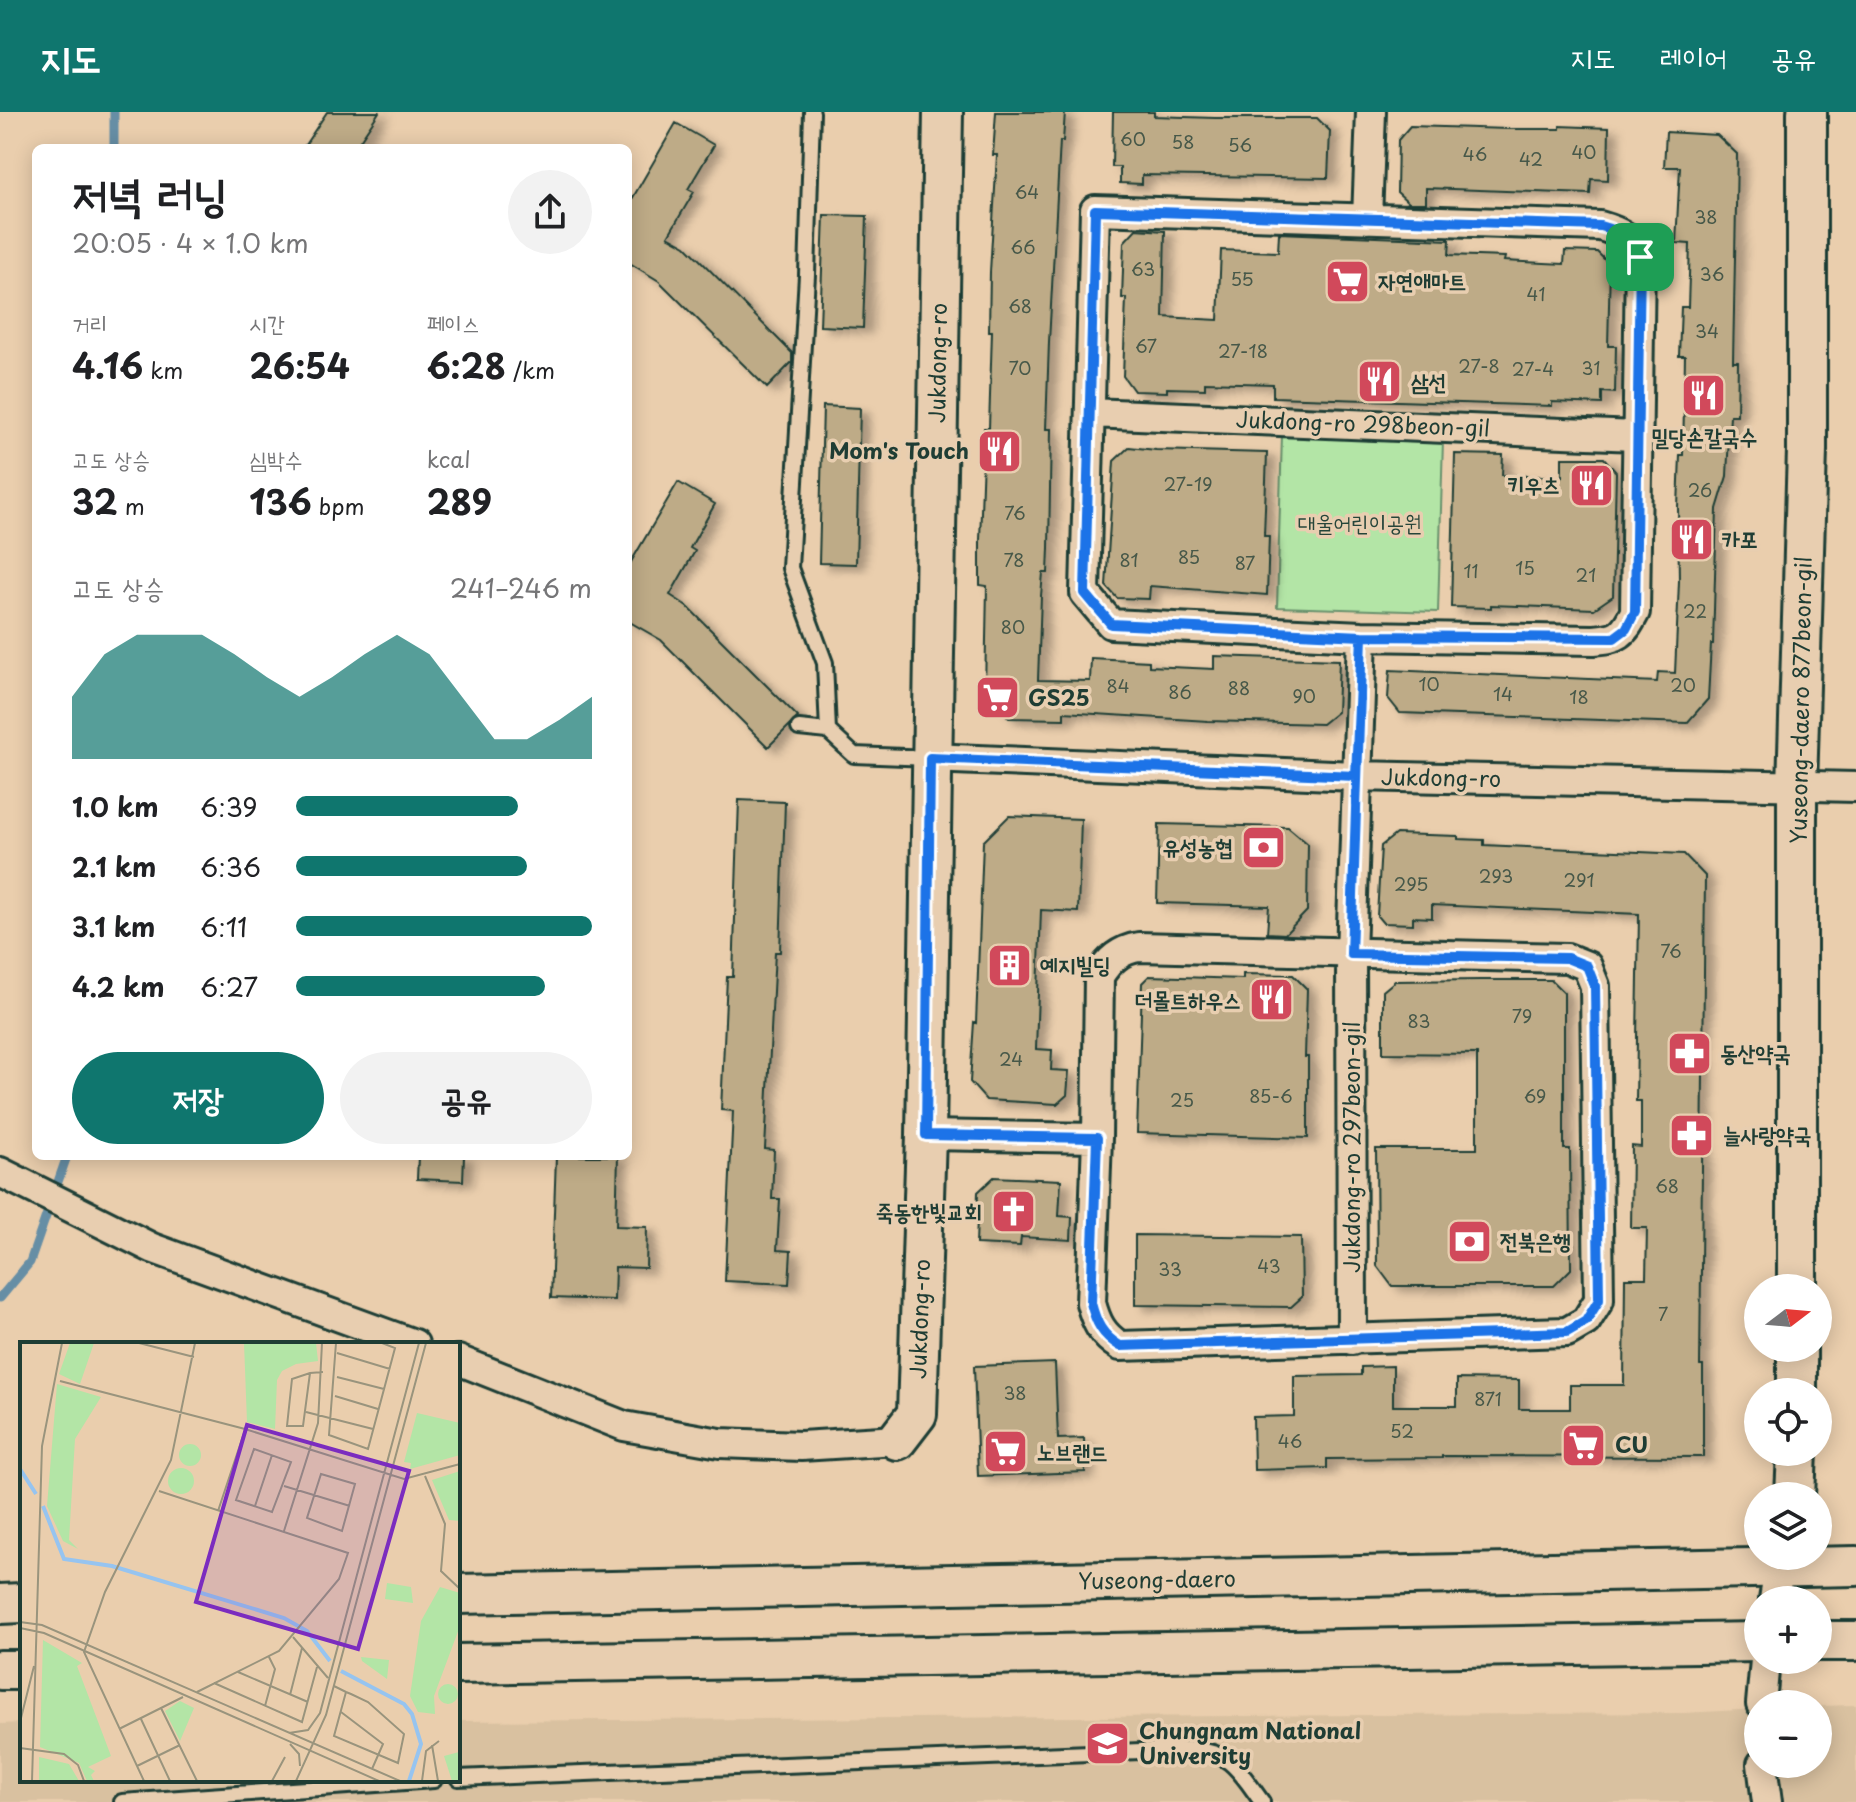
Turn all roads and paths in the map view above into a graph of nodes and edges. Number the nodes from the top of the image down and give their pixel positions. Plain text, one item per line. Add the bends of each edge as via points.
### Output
1 (812, 112) edge
2 (943, 112) edge
3 (1371, 112) edge
4 (1807, 112) edge
5 (1367, 219) junction
6 (1090, 413) junction
7 (1636, 436) junction
8 (1362, 636) junction
9 (799, 728) dead end
10 (828, 731) junction
11 (930, 758) junction
12 (1356, 776) junction
13 (1797, 787) junction
14 (1856, 787) edge
15 (1351, 954) junction
16 (926, 1135) junction
17 (1097, 1138) junction
18 (0, 1172) edge
19 (1797, 1274) edge
20 (1352, 1340) junction
21 (409, 1342) edge
22 (460, 1361) edge
23 (897, 1440) joint
24 (1856, 1566) edge
25 (1778, 1575) edge
26 (460, 1594) edge
27 (20, 1603) edge
28 (0, 1604) edge
29 (1832, 1641) edge
30 (1856, 1641) edge
31 (1744, 1642) edge
32 (460, 1664) edge
33 (460, 1778) edge
34 (1764, 1778) edge
35 (406, 1782) edge
36 (122, 1802) edge
37 (1262, 1802) edge
38 (1767, 1802) edge

1 - 10 lane via 790,568 825,663
2 - 11 main road, Jukdong-ro
3 - 5 street
4 - 13 main road, Yuseong-daero 877beon-gil via 1807,450
5 - 6 street via 1095,210
5 - 7 street via 1600,226 1624,233 1640,257
6 - 7 street, Jukdong-ro 298beon-gil
6 - 8 street via 1085,593 1111,624
7 - 8 street via 1635,612 1614,638
8 - 12 street
9 - 10 lane
10 - 11 lane via 854,755
11 - 12 street, Jukdong-ro
11 - 16 main road, Jukdong-ro
12 - 13 street, Jukdong-ro
12 - 15 street, Jukdong-ro 297beon-gil
13 - 14 street, Jukdong-ro
13 - 19 main road, Yuseong-daero 877beon-gil
15 - 17 street via 1139,947 1120,953 1099,976
15 - 20 street, Jukdong-ro 297beon-gil
15 - 20 street via 1567,958 1587,966 1595,986 1599,1285 1599,1300 1586,1321 1567,1332
16 - 17 street
16 - 23 main road, Jukdong-ro via 917,1414
17 - 20 street via 1091,1303 1096,1323 1109,1339 1120,1346
18 - 21 street via 152,1248
22 - 23 street via 638,1429 720,1443 801,1446
24 - 25 main road, Yuseong-daero
25 - 26 main road, Yuseong-daero
27 - 28 main road
29 - 30 main road
31 - 32 main road
33 - 37 lane via 1192,1749 1227,1758
34 - 38 street
35 - 36 lane

